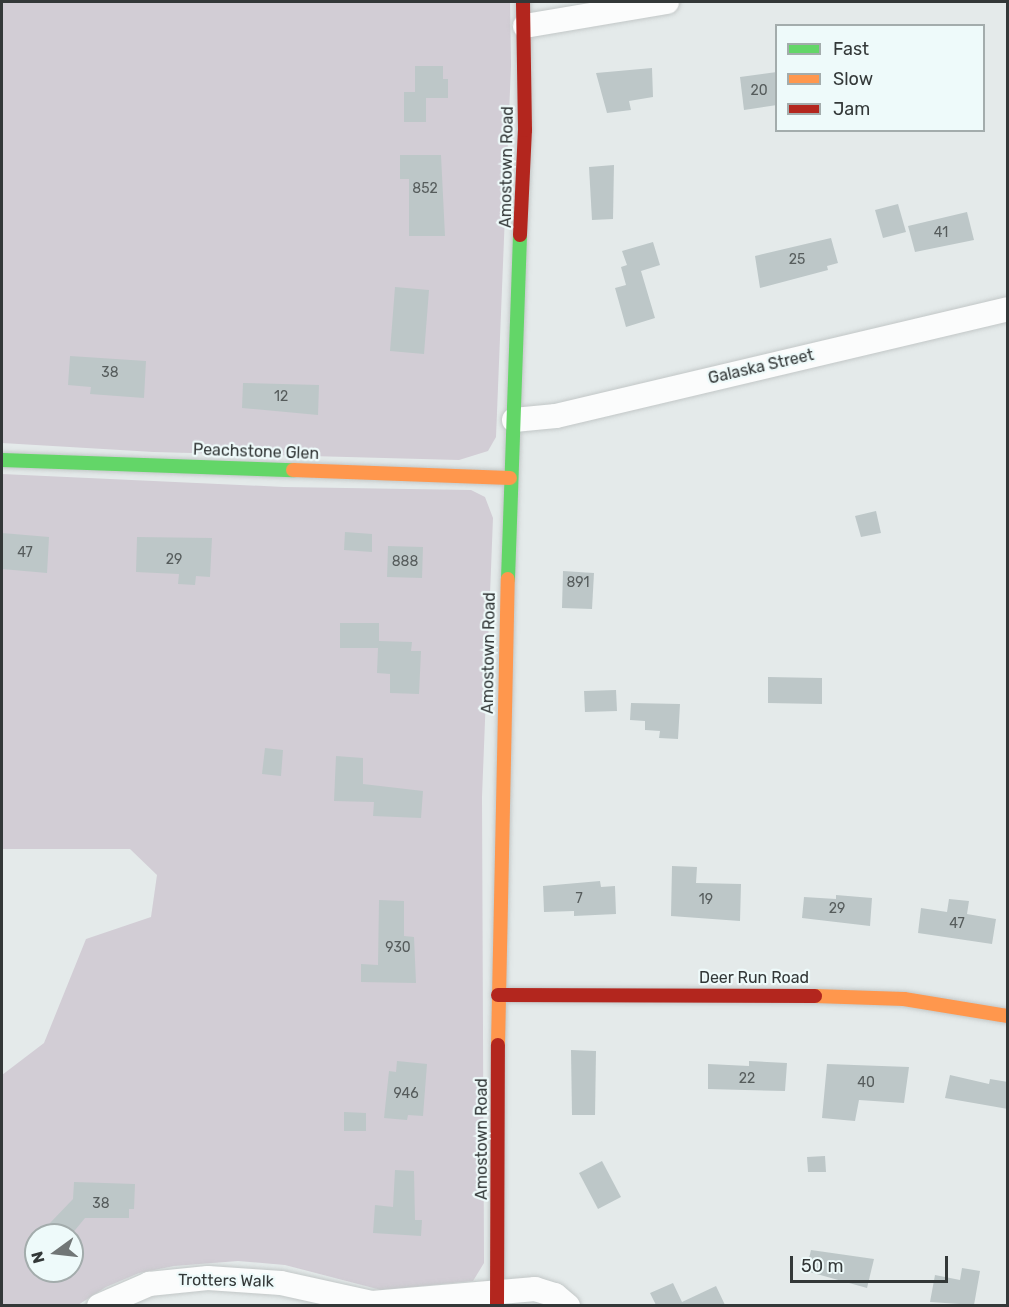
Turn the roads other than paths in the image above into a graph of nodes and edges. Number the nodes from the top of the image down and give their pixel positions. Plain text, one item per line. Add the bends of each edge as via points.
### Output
1 (524, 2) edge
2 (667, 2) edge
3 (525, 26) junction
4 (1008, 309) edge
5 (514, 420) junction
6 (2, 460) edge
7 (510, 478) junction
8 (498, 995) junction
9 (1008, 1016) edge
10 (498, 1299) edge
11 (99, 1305) edge
12 (568, 1305) edge

1 - 3 street, Amostown Road
2 - 3 street
3 - 5 street, Amostown Road
4 - 5 street, Galaska Street via 556,416
5 - 7 street, Amostown Road
6 - 7 street, Peachstone Glen
7 - 8 street, Amostown Road
8 - 9 street, Deer Run Road via 835,995 904,999
8 - 10 street, Amostown Road
10 - 11 street, Trotters Walk via 372,1303 281,1283 208,1278 149,1284
10 - 12 street, Trotters Walk via 535,1289 555,1295

